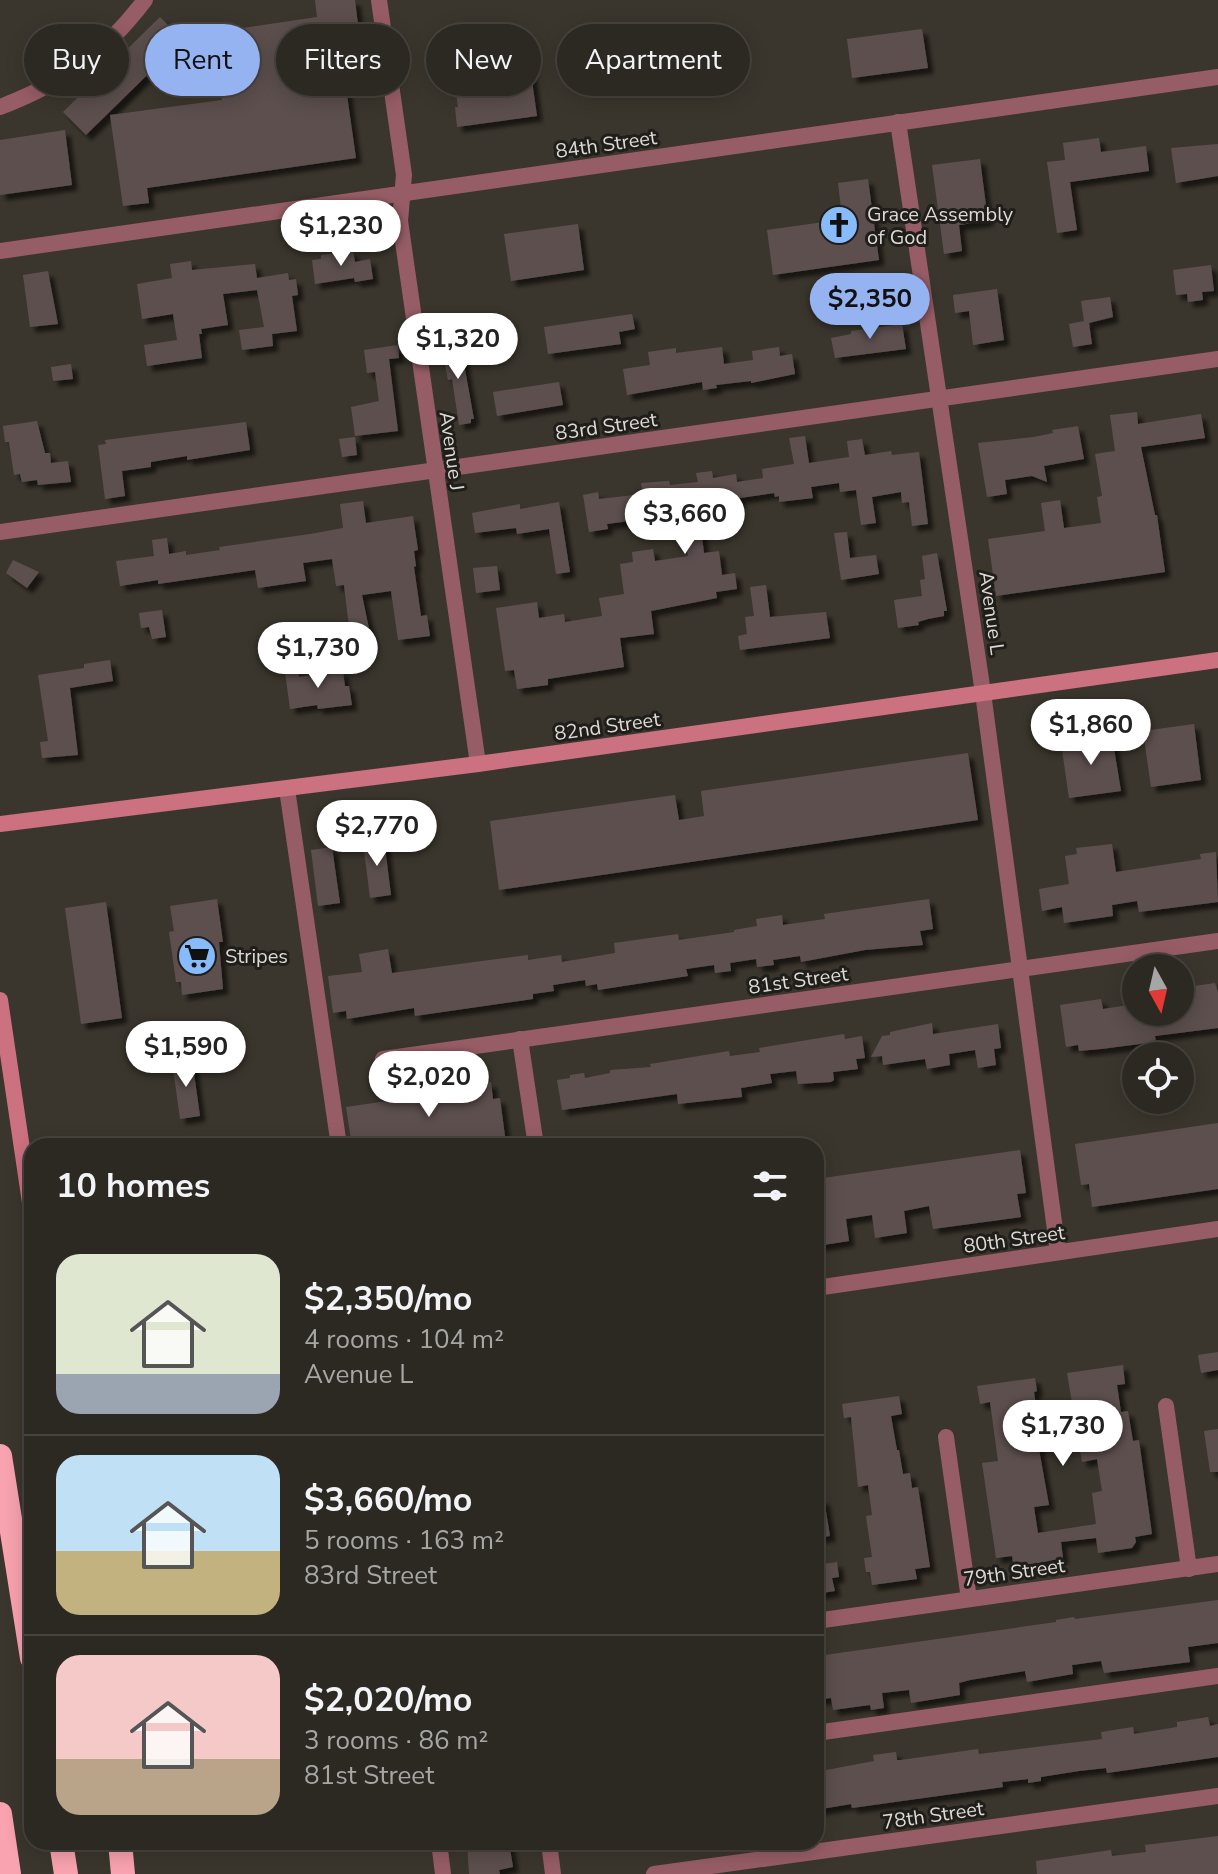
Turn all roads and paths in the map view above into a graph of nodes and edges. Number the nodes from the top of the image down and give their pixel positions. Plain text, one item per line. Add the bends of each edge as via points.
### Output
1 (145, 0) edge
2 (379, 0) edge
3 (1218, 77) edge
4 (0, 107) edge
5 (898, 122) junction
6 (401, 193) junction
7 (0, 251) edge
8 (1218, 359) edge
9 (940, 397) junction
10 (434, 470) junction
11 (0, 532) edge
12 (1218, 660) edge
13 (983, 693) junction
14 (478, 764) junction
15 (287, 789) junction
16 (0, 824) edge
17 (1218, 941) edge
18 (1020, 969) junction
19 (0, 1000) edge
20 (520, 1039) junction
21 (383, 1059) dead end
22 (338, 1138) edge
23 (535, 1138) edge
24 (24, 1162) edge
25 (1218, 1229) edge
26 (1058, 1252) junction
27 (824, 1287) edge
28 (1166, 1406) dead end
29 (946, 1437) dead end
30 (0, 1456) edge
31 (1218, 1564) edge
32 (1189, 1569) junction
33 (969, 1599) junction
34 (24, 1608) edge
35 (824, 1620) edge
36 (1218, 1676) edge
37 (824, 1732) edge
38 (1218, 1796) edge
39 (0, 1814) edge
40 (62, 1850) edge
41 (122, 1850) edge
42 (440, 1850) edge
43 (550, 1850) edge
44 (9, 1874) edge
45 (66, 1874) edge
46 (125, 1874) edge
47 (443, 1874) edge
48 (553, 1874) edge
49 (654, 1874) edge

1 - 4 street via 75,71
2 - 6 street, Avenue J via 404,175
3 - 5 street, 84th Street
5 - 6 street, 84th Street
5 - 9 street, Avenue L
6 - 7 street, 84th Street
6 - 10 street, Avenue J via 400,221
8 - 9 street, 83rd Street
9 - 10 street, 83rd Street
9 - 13 street, Avenue L
10 - 11 street, 83rd Street
10 - 14 street, Avenue J
12 - 13 main road, 82nd Street
13 - 14 main road, 82nd Street
13 - 18 street, Avenue L
14 - 15 main road, 82nd Street
15 - 16 main road, 82nd Street
15 - 22 street
17 - 18 street, 81st Street
18 - 20 street, 81st Street
18 - 26 street, Avenue L
19 - 24 main road
20 - 21 street, 81st Street
20 - 23 street
25 - 26 street, 80th Street
26 - 27 street, 80th Street
28 - 32 street
29 - 33 street
30 - 34 highway
31 - 32 street, 79th Street
32 - 33 street, 79th Street
33 - 35 street, 79th Street
36 - 37 street
38 - 49 street, 78th Street
39 - 44 highway
40 - 45 highway
41 - 46 highway
42 - 47 street
43 - 48 street

